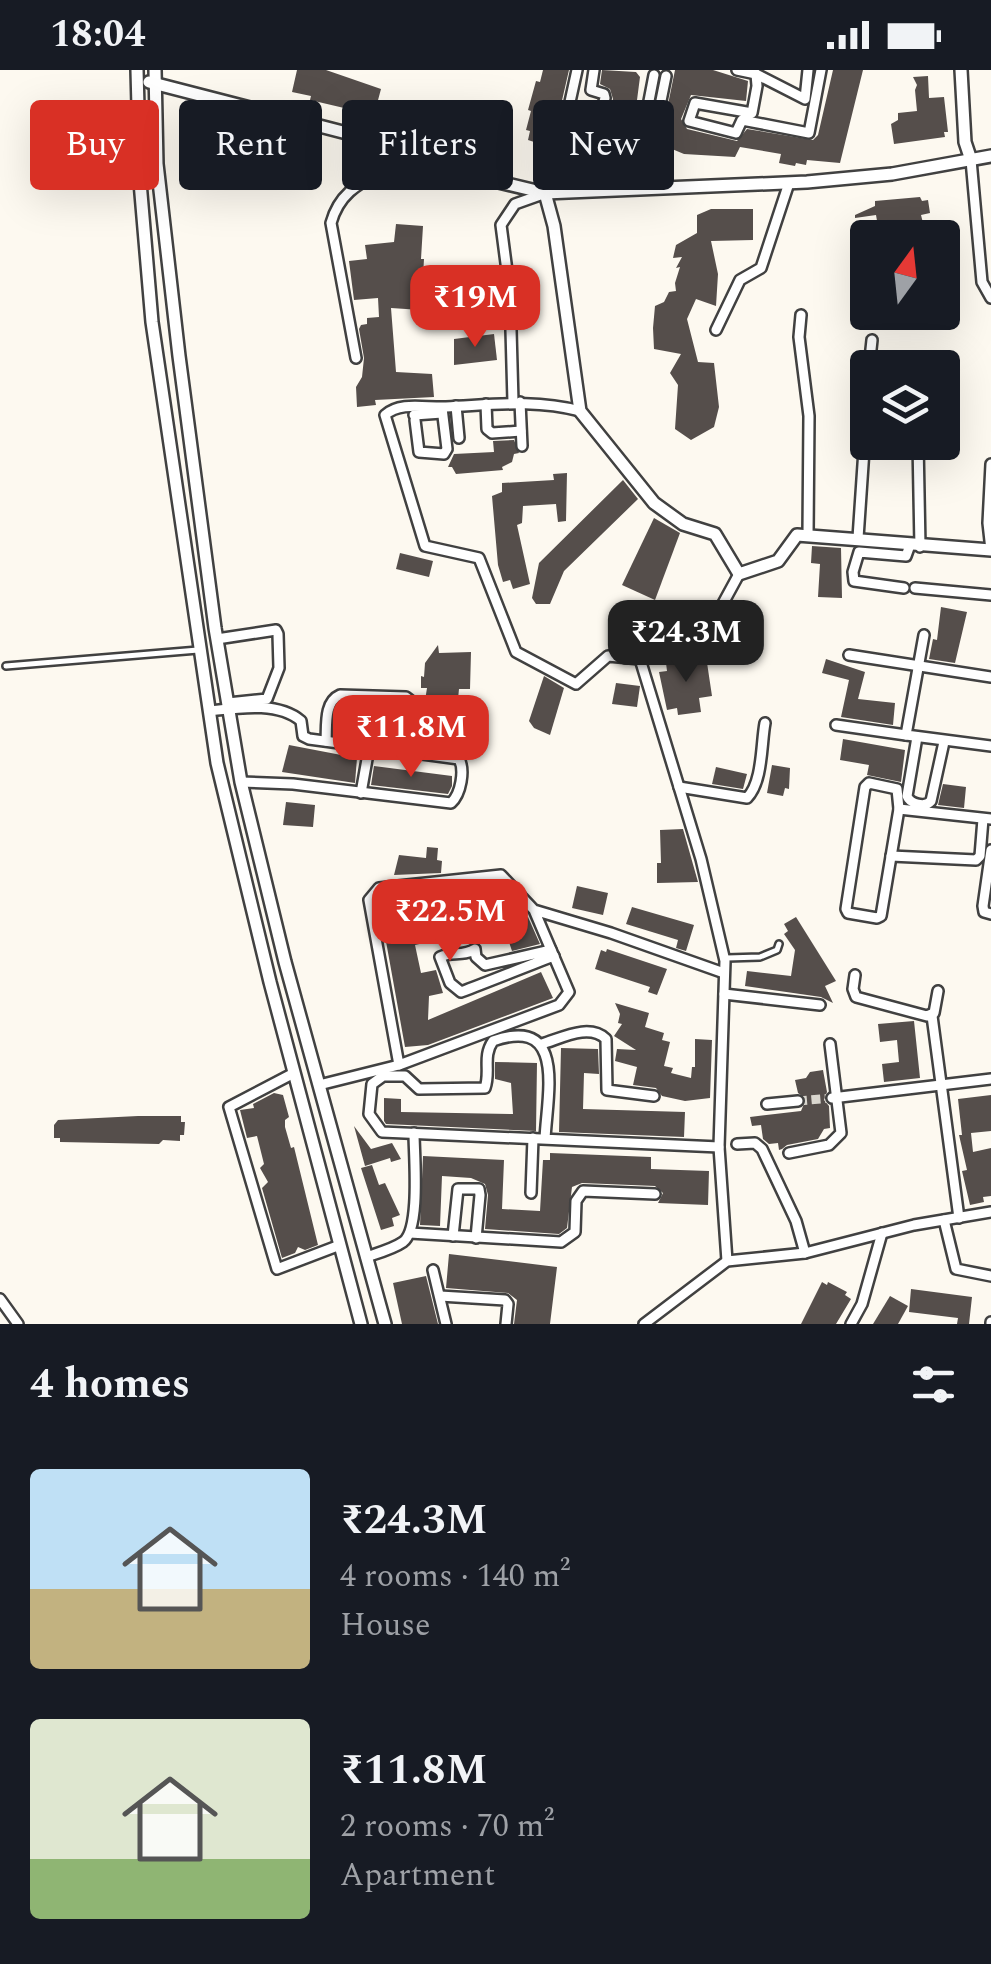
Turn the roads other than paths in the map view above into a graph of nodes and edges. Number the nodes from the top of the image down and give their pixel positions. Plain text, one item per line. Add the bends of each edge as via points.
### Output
1 (577, 70) edge
2 (594, 70) edge
3 (737, 70) edge
4 (808, 70) edge
5 (821, 70) edge
6 (961, 70) edge
7 (652, 72) edge
8 (669, 73) edge
9 (756, 74) junction
10 (137, 75) edge
11 (155, 76) edge
12 (648, 100) edge
13 (662, 100) edge
14 (751, 117) junction
15 (342, 132) edge
16 (991, 156) edge
17 (971, 160) junction
18 (789, 183) junction
19 (513, 185) edge
20 (674, 188) edge
21 (351, 190) edge
22 (614, 190) edge
23 (545, 193) junction
24 (991, 298) edge
25 (800, 315) dead end
26 (716, 330) dead end
27 (872, 340) dead end
28 (871, 350) edge
29 (180, 356) junction
30 (356, 358) dead end
31 (157, 359) junction
32 (517, 402) junction
33 (486, 404) junction
34 (456, 406) junction
35 (442, 411) junction
36 (580, 411) junction
37 (521, 431) junction
38 (459, 438) dead end
39 (522, 446) dead end
40 (863, 460) edge
41 (917, 460) edge
42 (991, 464) edge
43 (808, 535) junction
44 (858, 538) junction
45 (915, 546) junction
46 (991, 550) edge
47 (740, 574) junction
48 (991, 594) edge
49 (196, 630) junction
50 (216, 633) junction
51 (924, 635) dead end
52 (198, 650) junction
53 (848, 656) dead end
54 (640, 659) junction
55 (6, 666) dead end
56 (919, 666) junction
57 (991, 676) edge
58 (228, 706) junction
59 (208, 712) junction
60 (764, 722) dead end
61 (836, 725) dead end
62 (911, 736) junction
63 (326, 741) junction
64 (944, 742) junction
65 (991, 746) edge
66 (369, 748) junction
67 (408, 754) junction
68 (241, 782) junction
69 (679, 787) junction
70 (361, 793) junction
71 (899, 809) junction
72 (987, 819) edge
73 (991, 850) edge
74 (891, 856) junction
75 (263, 872) junction
76 (242, 876) junction
77 (534, 910) junction
78 (991, 914) edge
79 (779, 944) dead end
80 (552, 953) junction
81 (724, 958) junction
82 (724, 973) junction
83 (855, 975) dead end
84 (938, 991) dead end
85 (724, 994) junction
86 (820, 1005) dead end
87 (932, 1016) junction
88 (542, 1044) junction
89 (830, 1044) dead end
90 (400, 1065) junction
91 (314, 1068) junction
92 (294, 1073) junction
93 (991, 1079) edge
94 (319, 1085) junction
95 (941, 1088) junction
96 (654, 1096) dead end
97 (834, 1098) junction
98 (798, 1101) tunnel mouth
99 (767, 1104) dead end
100 (414, 1133) junction
101 (533, 1138) junction
102 (545, 1139) junction
103 (737, 1144) dead end
104 (719, 1146) junction
105 (789, 1153) dead end
106 (531, 1193) dead end
107 (655, 1194) dead end
108 (991, 1212) edge
109 (959, 1218) junction
110 (944, 1220) junction
111 (410, 1233) junction
112 (882, 1234) junction
113 (454, 1236) junction
114 (476, 1238) junction
115 (362, 1241) junction
116 (340, 1245) junction
117 (805, 1252) junction
118 (366, 1258) junction
119 (727, 1261) junction
120 (433, 1270) dead end
121 (991, 1276) edge
122 (440, 1296) junction
123 (0, 1299) edge
124 (18, 1324) edge
125 (361, 1324) edge
126 (385, 1324) edge
127 (446, 1324) edge
128 (506, 1324) edge
129 (644, 1324) edge
130 (851, 1324) edge

1 - 2 street via 568,111 598,122 605,98 591,90
3 - 9 street
4 - 9 street via 805,99
5 - 14 street via 809,133
6 - 17 street
7 - 8 street
7 - 12 street
8 - 13 street
9 - 14 street
10 - 11 street
10 - 31 street
11 - 15 street
11 - 29 street via 157,164
14 - 14 street via 741,120 736,133 689,120 695,103
16 - 17 street
17 - 18 street
17 - 24 street via 982,282
18 - 20 street
18 - 26 street via 761,268 740,280
19 - 23 street
21 - 30 street via 331,222
22 - 23 street
23 - 32 street via 515,204 501,224
23 - 36 street
25 - 43 street via 809,416
27 - 28 street
29 - 31 street
29 - 50 street
31 - 49 street
32 - 33 street
32 - 36 street
32 - 37 street
33 - 34 street
33 - 37 street via 492,433
34 - 35 street
34 - 38 street
35 - 35 street via 447,449 419,452 414,418
35 - 54 street via 400,407 385,415 424,546 479,558 516,652 576,684 608,656
36 - 47 street via 654,503 683,524 715,534
37 - 39 street
40 - 44 street
41 - 45 street
42 - 46 street
43 - 44 street
43 - 47 street via 797,534 778,562
44 - 45 street
45 - 46 street
45 - 48 street via 906,556 859,552 854,581
47 - 54 street via 702,642
49 - 50 street
49 - 52 street
50 - 58 street
50 - 58 street via 278,634 280,668 267,699
51 - 56 street
52 - 55 lane
52 - 59 street
53 - 56 street
54 - 69 street
56 - 57 street
56 - 62 street
58 - 59 street
58 - 63 street via 288,712 301,721 303,736
58 - 68 street
59 - 76 street
60 - 69 street via 754,792 747,798
61 - 62 street
62 - 64 street
62 - 64 street via 906,796 924,805 931,802
63 - 66 street
63 - 67 street via 334,698 406,697 414,704
64 - 65 street
66 - 67 street
66 - 70 street
67 - 70 street via 462,761 455,801
68 - 70 street
68 - 75 street
69 - 81 street
71 - 72 street
71 - 74 street
71 - 74 street via 897,789 865,787 848,913 881,916
72 - 74 street via 976,860
73 - 78 street via 983,906
75 - 76 street
75 - 91 street
76 - 92 street
77 - 80 street
77 - 82 street
77 - 90 street via 500,876 373,893
79 - 81 lane via 760,957
80 - 80 street via 461,992 440,957 474,949 486,965
80 - 90 street via 570,992 559,1006
81 - 82 street
82 - 85 street
83 - 87 street via 856,997
84 - 87 street
85 - 86 street
85 - 104 street
87 - 95 street
88 - 96 street via 598,1032 606,1038 607,1090
88 - 100 street via 529,1038 494,1041 486,1054 486,1088 419,1088 405,1076 376,1080 373,1123 382,1132
88 - 102 street via 548,1057
89 - 97 street
90 - 94 street
91 - 92 street
91 - 94 street
92 - 116 street
92 - 116 street via 229,1106 276,1269
93 - 95 street
94 - 115 street
95 - 97 street
95 - 109 street
97 - 105 street via 841,1132 834,1141
98 - 99 street
100 - 101 street
100 - 111 street
101 - 102 street
101 - 106 street
102 - 104 street
103 - 117 street via 755,1142 762,1149
104 - 119 street
107 - 114 street via 583,1191 575,1232 561,1242
108 - 109 street
109 - 110 street
110 - 112 street
110 - 121 street via 956,1269
111 - 113 street
111 - 118 street
112 - 117 street
112 - 130 street
113 - 114 street
113 - 114 street via 458,1189 474,1187 480,1195
115 - 116 street
115 - 118 street
116 - 125 street
117 - 119 street
118 - 126 street
119 - 129 street
120 - 122 street
122 - 127 street
122 - 128 street via 505,1300
123 - 124 street

